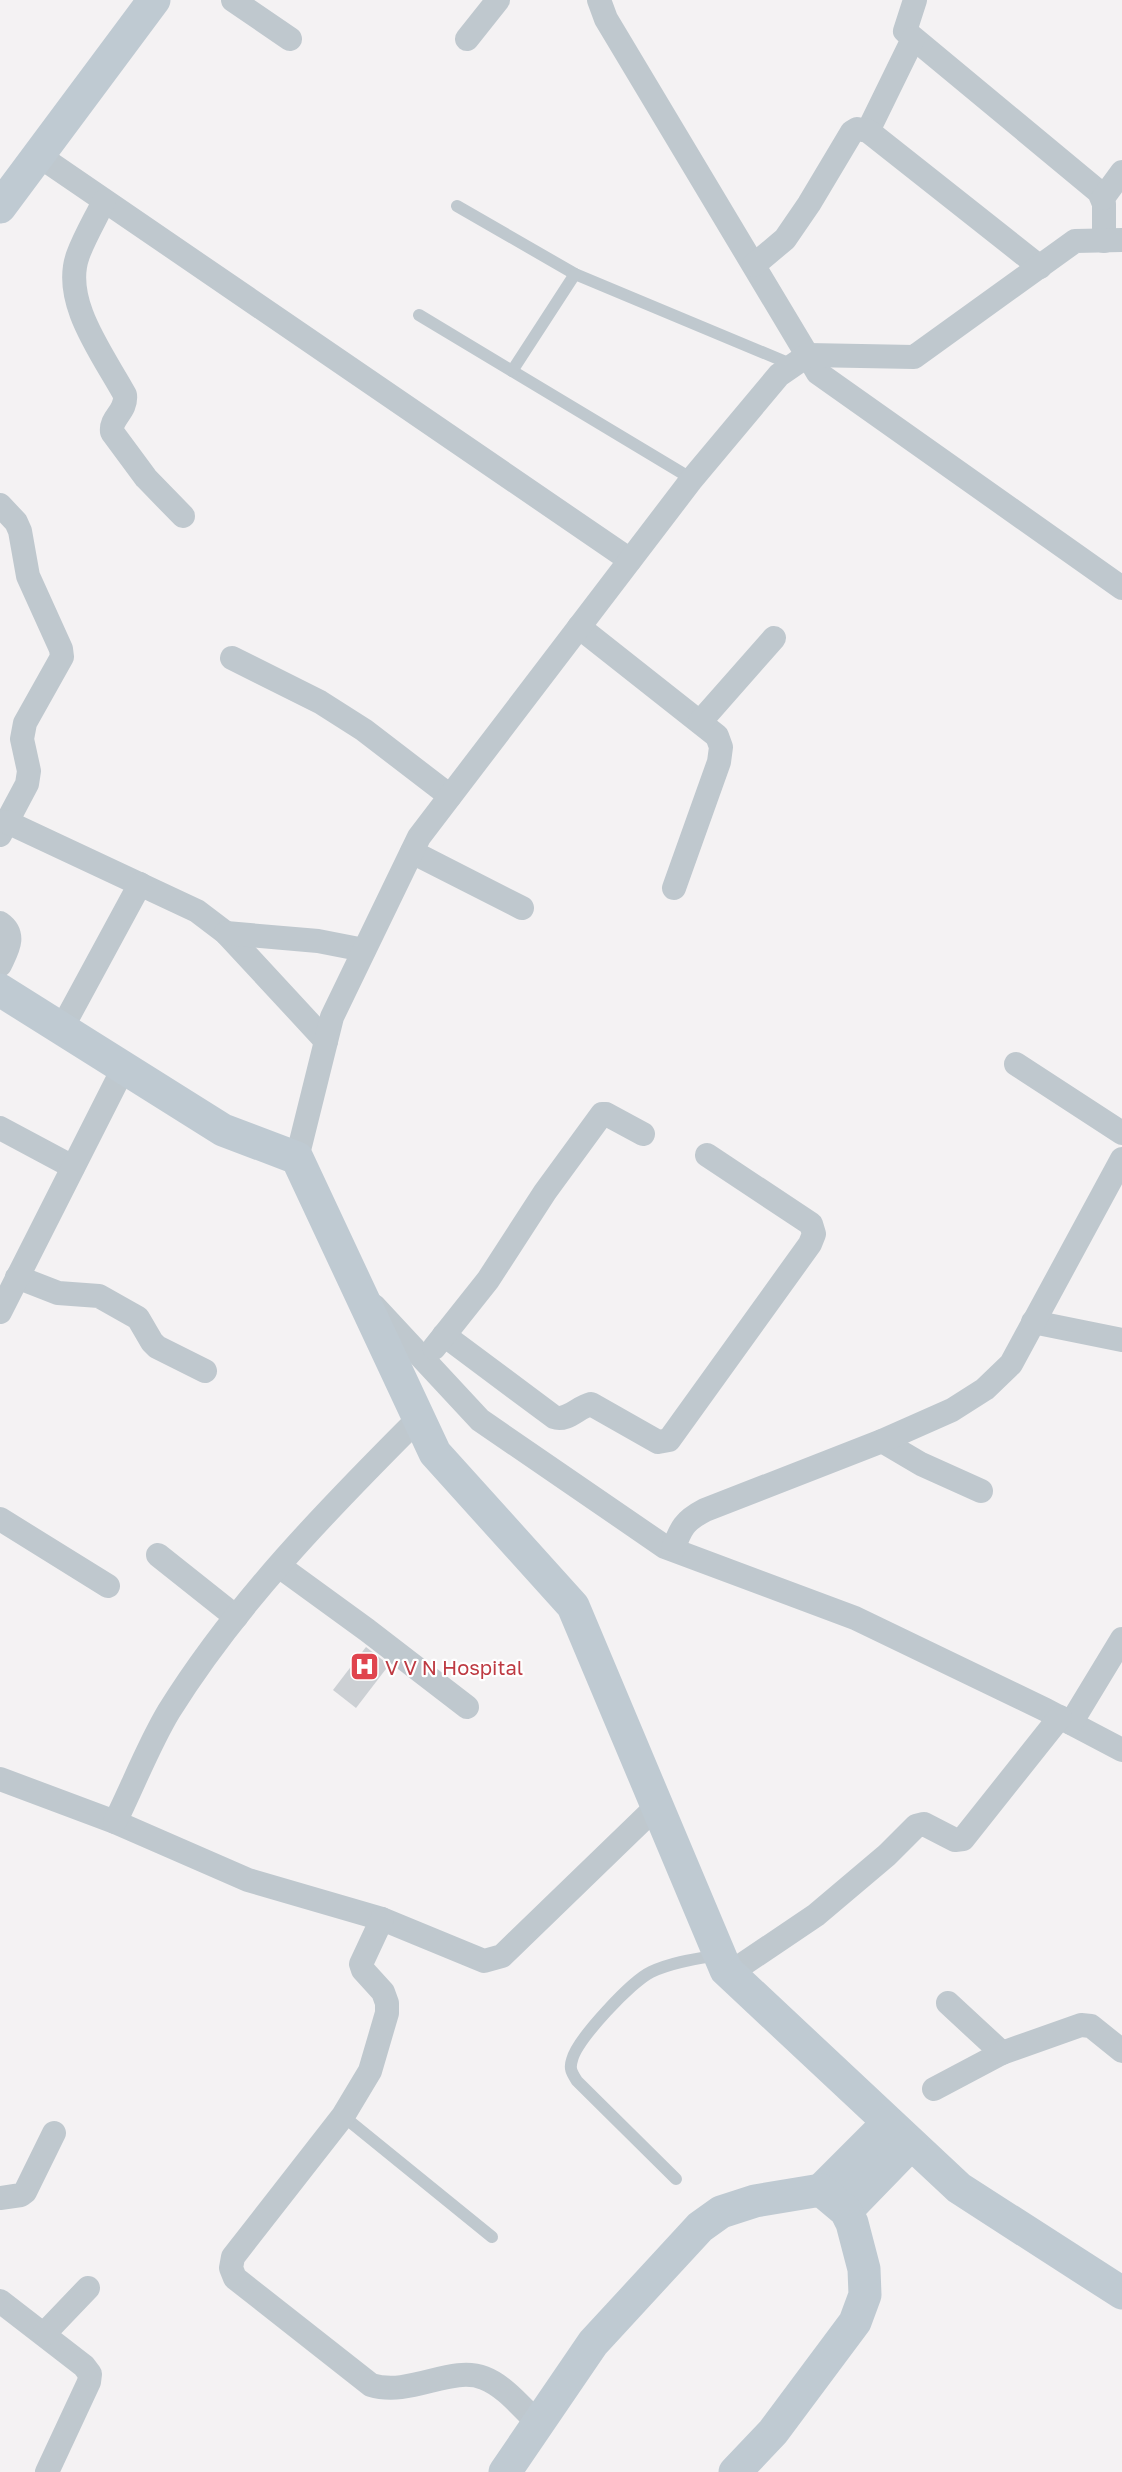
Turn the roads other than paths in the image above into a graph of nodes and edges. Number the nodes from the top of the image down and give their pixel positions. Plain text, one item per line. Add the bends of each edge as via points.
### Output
1 (154, 0) edge
2 (233, 0) edge
3 (498, 0) edge
4 (599, 0) edge
5 (915, 0) edge
6 (290, 39) dead end
7 (467, 39) dead end
8 (914, 39) junction
9 (868, 131) junction
10 (38, 156) junction
11 (1122, 172) edge
12 (1103, 198) junction
13 (104, 201) junction
14 (457, 206) dead end
15 (0, 207) edge
16 (1113, 240) edge
17 (754, 265) junction
18 (1040, 267) junction
19 (574, 274) junction
20 (419, 315) dead end
21 (801, 360) junction
22 (512, 371) junction
23 (692, 479) junction
24 (0, 505) edge
25 (183, 516) dead end
26 (630, 560) junction
27 (1122, 588) edge
28 (579, 627) junction
29 (774, 639) dead end
30 (232, 657) dead end
31 (700, 722) junction
32 (450, 796) junction
33 (3, 829) edge
34 (412, 852) junction
35 (140, 884) junction
36 (674, 888) dead end
37 (522, 908) dead end
38 (0, 923) edge
39 (226, 933) junction
40 (364, 950) junction
41 (0, 965) edge
42 (0, 990) edge
43 (62, 1028) junction
44 (326, 1041) junction
45 (1016, 1064) dead end
46 (124, 1067) junction
47 (0, 1128) edge
48 (1122, 1133) edge
49 (643, 1134) dead end
50 (707, 1155) dead end
51 (297, 1158) junction
52 (1122, 1159) edge
53 (73, 1167) junction
54 (17, 1277) junction
55 (358, 1289) junction
56 (0, 1312) edge
57 (1033, 1322) junction
58 (444, 1335) junction
59 (1122, 1340) edge
60 (424, 1360) junction
61 (205, 1371) dead end
62 (418, 1418) junction
63 (882, 1441) junction
64 (981, 1491) dead end
65 (0, 1519) edge
66 (673, 1550) junction
67 (158, 1555) dead end
68 (279, 1566) junction
69 (108, 1587) dead end
70 (236, 1617) junction
71 (1122, 1639) edge
72 (467, 1707) dead end
73 (1066, 1720) junction
74 (1122, 1750) edge
75 (0, 1779) edge
76 (657, 1806) junction
77 (115, 1822) junction
78 (381, 1918) junction
79 (725, 1964) junction
80 (948, 2003) dead end
81 (1121, 2049) edge
82 (1002, 2053) junction
83 (934, 2089) dead end
84 (343, 2116) junction
85 (54, 2133) dead end
86 (900, 2133) junction
87 (676, 2179) dead end
88 (821, 2190) junction
89 (0, 2198) edge
90 (846, 2211) junction
91 (492, 2237) dead end
92 (88, 2288) dead end
93 (1122, 2293) edge
94 (0, 2301) edge
95 (44, 2334) junction
96 (538, 2423) junction
97 (46, 2472) edge
98 (505, 2472) edge
99 (735, 2472) edge

1 - 10 street
2 - 6 street
3 - 7 street
4 - 17 street via 606,19
5 - 8 street via 904,31
8 - 9 street
8 - 12 street
9 - 17 street via 852,132 785,239
9 - 18 street
10 - 13 street
10 - 15 street
11 - 12 street
12 - 16 street
13 - 25 street via 78,256 75,296 125,395 125,406 112,424 112,432 146,478
13 - 26 street
14 - 19 lane
16 - 18 street via 1076,241
17 - 21 street
18 - 21 street via 914,357
19 - 21 lane
19 - 22 lane
20 - 22 lane
21 - 23 street via 779,375
21 - 27 street
22 - 23 lane
23 - 26 street
24 - 33 street via 20,531 28,576 62,657 25,723 22,739 29,771 27,784
26 - 28 street
28 - 31 street
28 - 32 street
29 - 31 street
30 - 32 street via 338,713
31 - 36 street via 717,735 721,747 719,762
32 - 34 street via 418,837
33 - 35 street
34 - 37 street
34 - 40 street
35 - 39 street via 197,911
35 - 43 street
38 - 41 street via 9,932 10,943
39 - 40 street via 318,941
39 - 44 street
40 - 44 street via 332,1017
42 - 43 street
43 - 46 street
44 - 51 street
45 - 48 street
46 - 51 street via 223,1130
46 - 53 street
47 - 53 street
49 - 58 street via 602,1114 488,1280
50 - 58 street via 811,1224 814,1234 669,1440 658,1442 591,1404 559,1419
51 - 55 street
52 - 57 street
53 - 54 street
54 - 56 street
54 - 61 street via 58,1293 99,1296 138,1318 158,1347
55 - 60 street
55 - 62 street
57 - 59 street
57 - 63 street via 1011,1364 985,1389 952,1410
58 - 60 street
60 - 66 street via 480,1420
62 - 68 street via 321,1516
62 - 76 street via 435,1453 573,1606
63 - 64 street
63 - 66 street via 690,1518 681,1528
65 - 69 street
66 - 73 street via 855,1618
67 - 70 street
68 - 70 street
68 - 72 street
70 - 77 street via 168,1713
71 - 73 street
73 - 74 street
73 - 79 street via 963,1839 955,1840 924,1824 916,1826 816,1915
75 - 77 street
76 - 78 street via 502,1956 484,1961
76 - 79 street
77 - 78 street via 248,1880
78 - 84 street via 361,1964 383,1992 387,2013 370,2071
79 - 86 street
79 - 87 lane via 676,1963 649,1972 623,1993 576,2048 571,2061 570,2071 577,2081
80 - 82 street
81 - 82 street via 1091,2026 1081,2025
82 - 83 street
84 - 91 lane
84 - 96 street via 233,2258 235,2278 371,2385 400,2389 468,2374 497,2385
85 - 89 street via 25,2192
86 - 88 street
86 - 90 street
86 - 93 street via 959,2188
88 - 90 street
88 - 96 street via 755,2201 721,2212 700,2227 593,2343
90 - 99 street via 864,2269 865,2295 855,2322 773,2432
92 - 95 street
94 - 95 street
95 - 97 street via 90,2374
96 - 98 street

